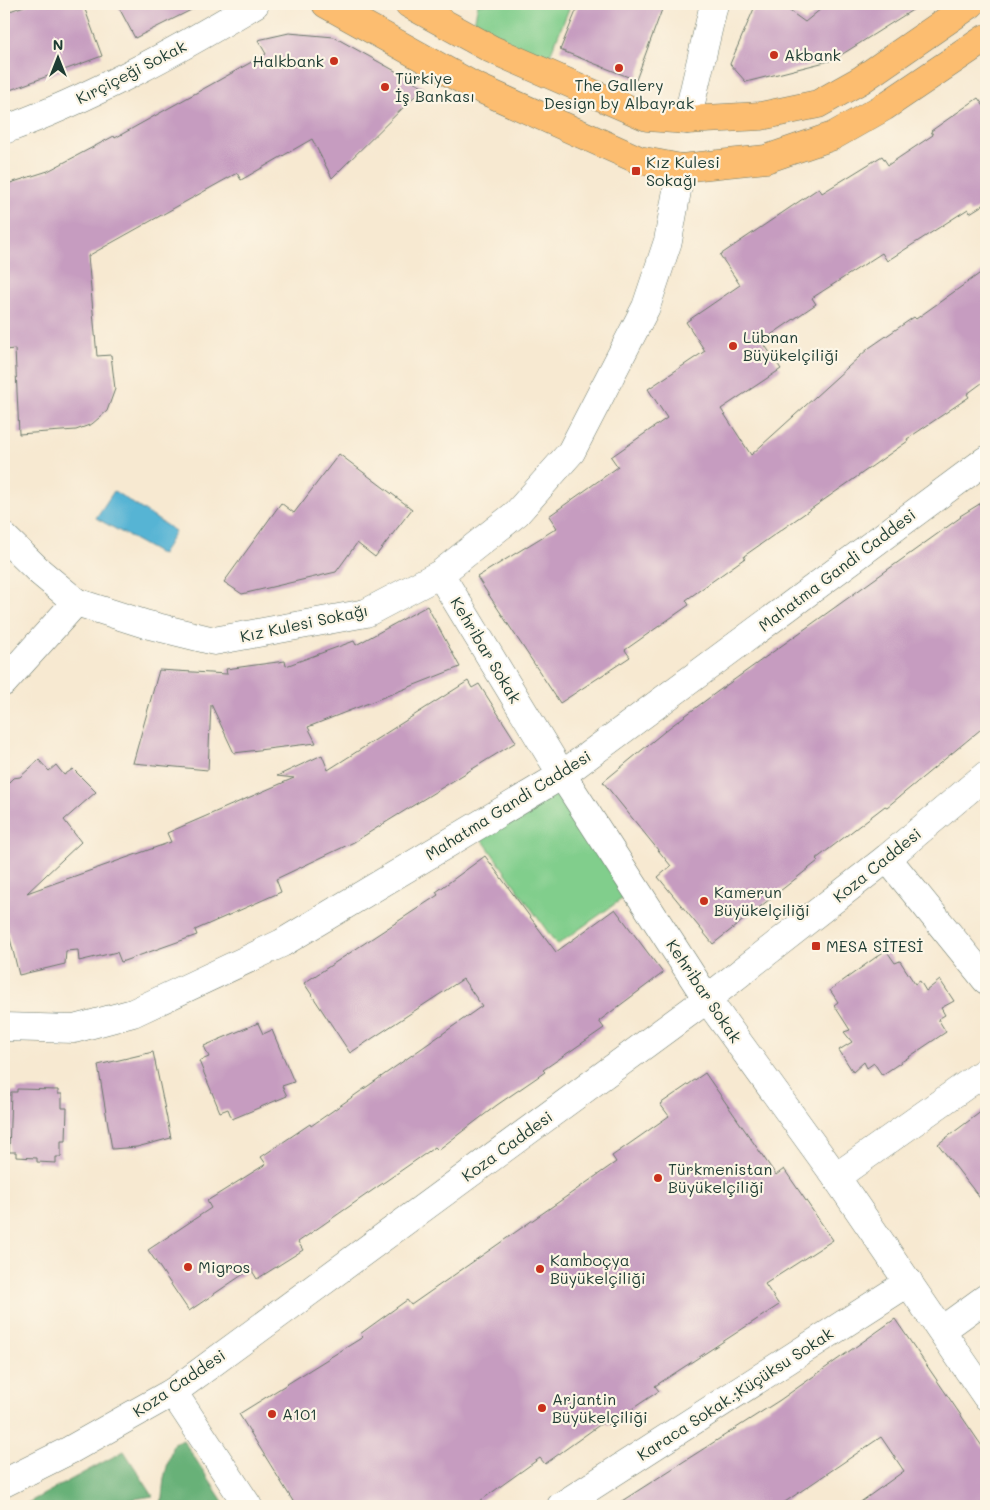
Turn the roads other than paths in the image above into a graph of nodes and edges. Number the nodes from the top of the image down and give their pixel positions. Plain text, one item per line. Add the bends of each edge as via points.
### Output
1 (254, 4) edge
2 (326, 4) edge
3 (409, 4) edge
4 (714, 4) edge
5 (972, 4) edge
6 (986, 38) edge
7 (687, 120) junction
8 (4, 130) edge
9 (682, 168) junction
10 (986, 460) edge
11 (4, 536) edge
12 (440, 574) junction
13 (76, 602) junction
14 (4, 682) edge
15 (562, 775) junction
16 (986, 775) edge
17 (888, 858) junction
18 (986, 980) edge
19 (707, 999) junction
20 (4, 1027) edge
21 (986, 1071) edge
22 (836, 1177) junction
23 (909, 1282) junction
24 (986, 1298) edge
25 (942, 1330) junction
26 (173, 1392) junction
27 (986, 1396) edge
28 (4, 1483) edge
29 (248, 1506) edge
30 (561, 1506) edge

1 - 8 street, Kırçiçeği Sokak via 186,44 40,117
2 - 9 main road via 472,85 640,160
3 - 7 main road via 491,49 647,116
4 - 7 street
5 - 7 main road via 861,80 818,104 761,116
6 - 9 main road via 884,107 833,136 766,158
9 - 12 street, Kız Kulesi Sokağı via 668,241 646,307 571,452 517,512
10 - 15 street, Mahatma Gandi Caddesi
11 - 13 street, Kız Kulesi Sokağı
12 - 13 street, Kız Kulesi Sokağı via 366,613 214,641
12 - 15 street, Kehribar Sokak
13 - 14 street
15 - 19 street, Kehribar Sokak
15 - 20 street, Mahatma Gandi Caddesi via 282,943 132,1013 74,1029
16 - 17 street, Koza Caddesi
17 - 18 street
17 - 19 street, Koza Caddesi
19 - 22 street, Kehribar Sokak
19 - 26 street, Koza Caddesi
21 - 22 street
22 - 23 street, Kehribar Sokak
23 - 25 street, Kehribar Sokak
23 - 30 street, Karaca Sokak.;Küçüksu Sokak
24 - 25 street
25 - 27 street, Kehribar Sokak
26 - 28 street, Koza Caddesi
26 - 29 street

